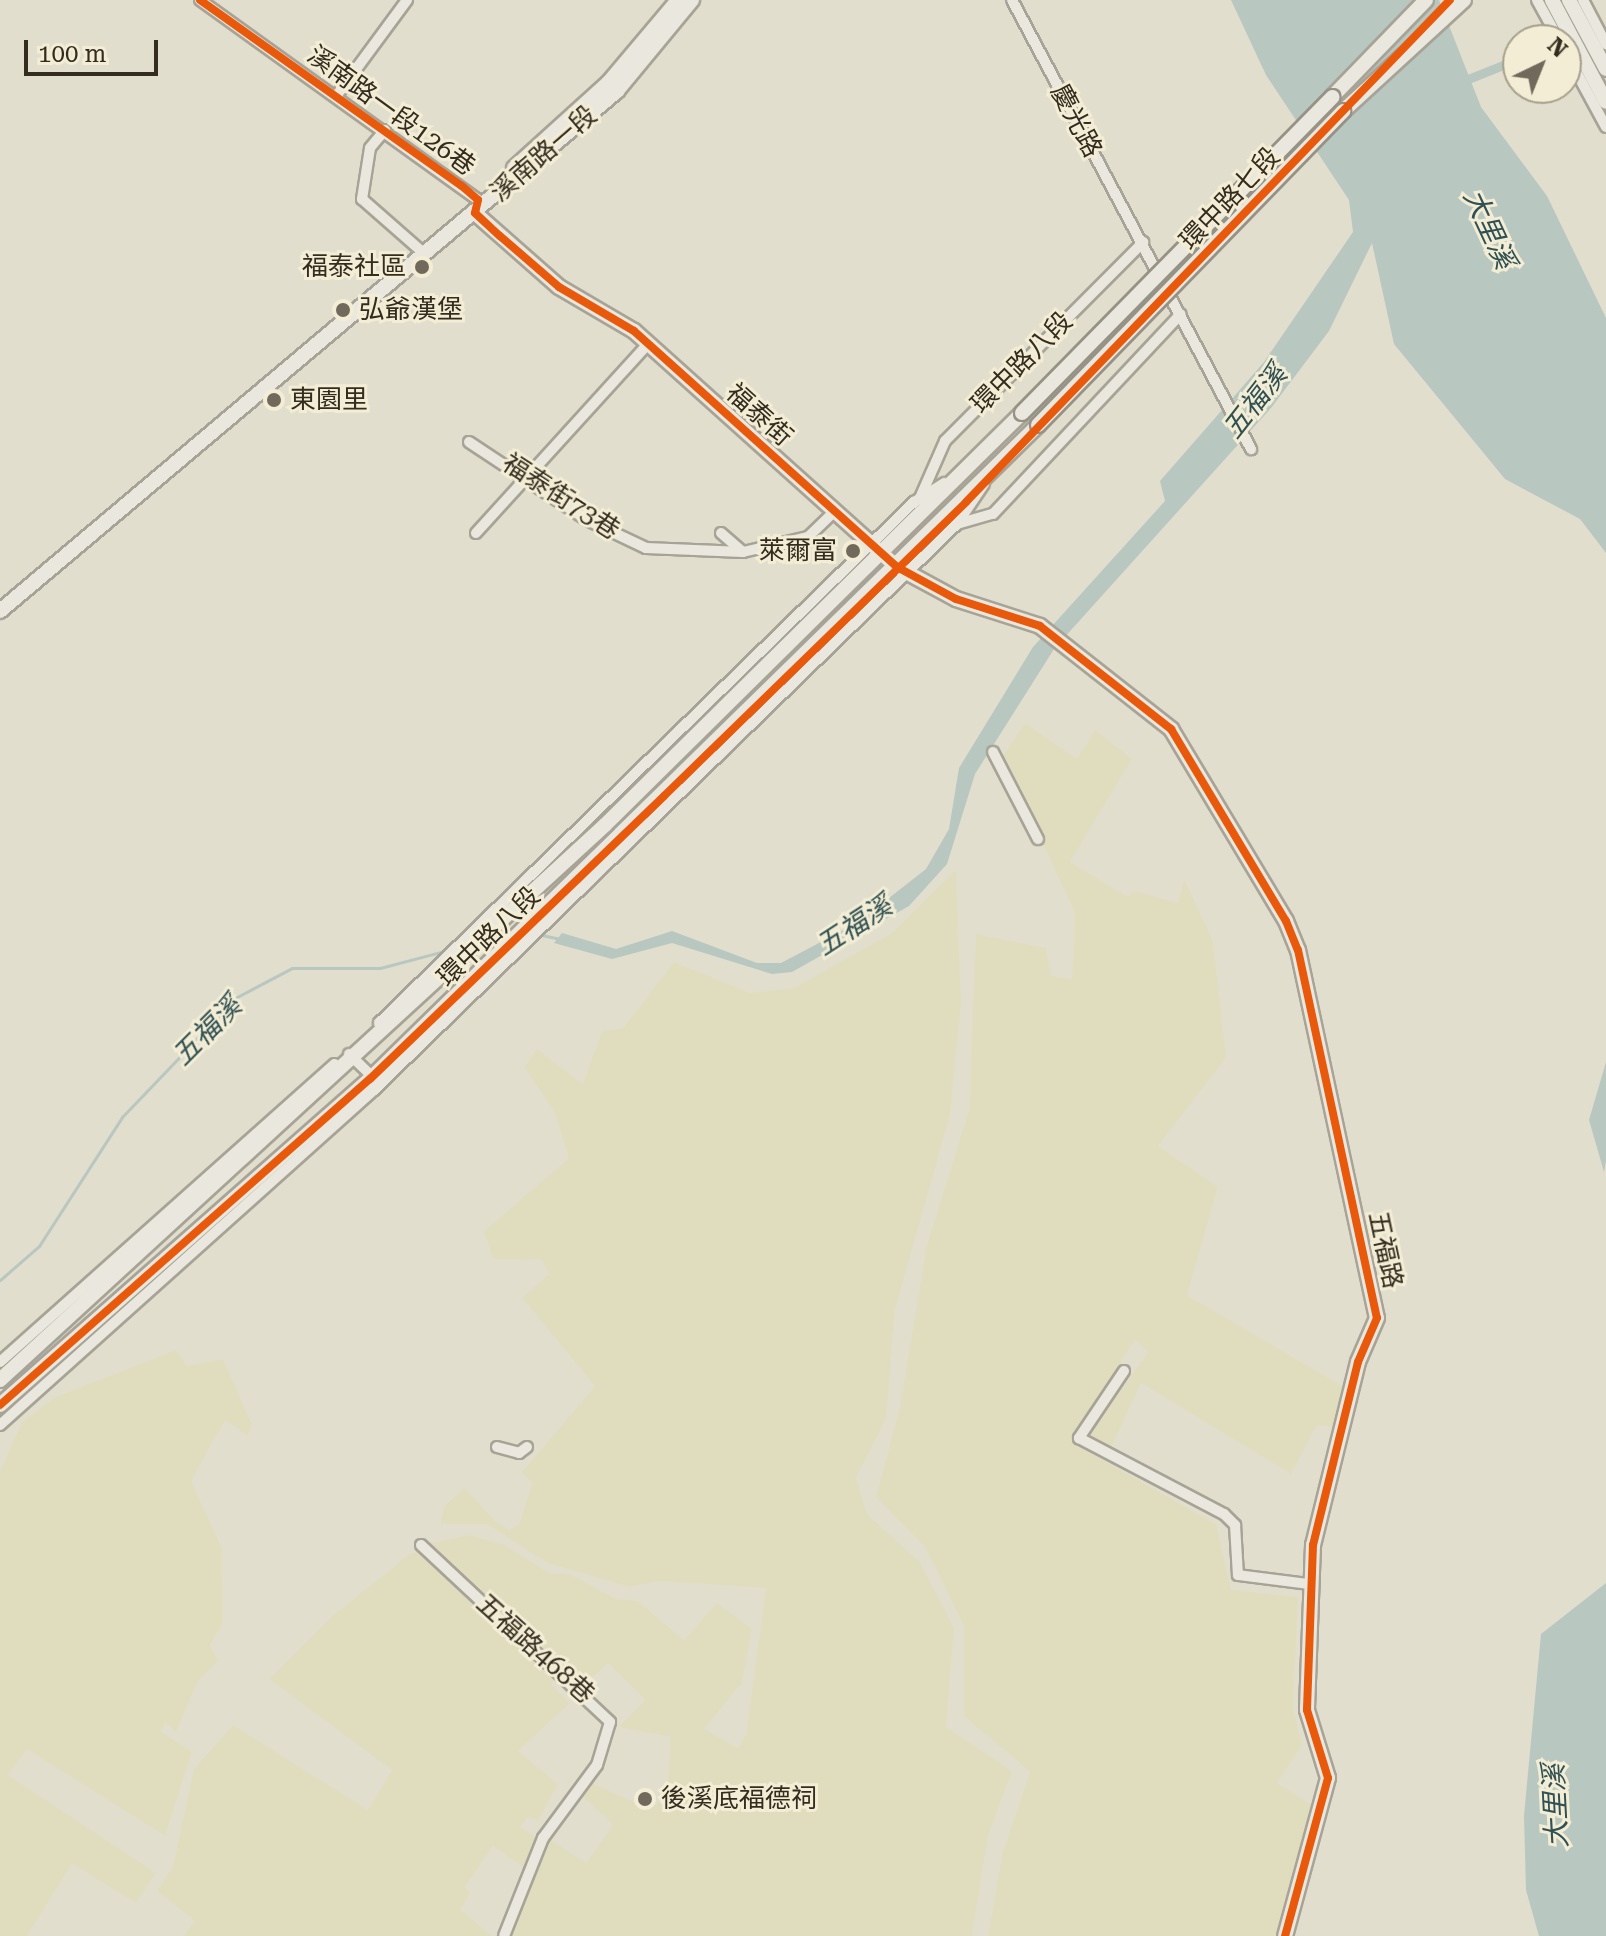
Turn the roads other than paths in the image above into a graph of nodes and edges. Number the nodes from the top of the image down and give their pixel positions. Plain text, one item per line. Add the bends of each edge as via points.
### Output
1 (200, 0) edge
2 (407, 0) edge
3 (678, 0) edge
4 (692, 0) edge
5 (1012, 0) edge
6 (1417, 0) edge
7 (1426, 0) edge
8 (1450, 0) edge
9 (1464, 0) edge
10 (1537, 0) edge
11 (1552, 0) edge
12 (1569, 0) edge
13 (1583, 0) edge
14 (1550, 24) edge
15 (1606, 44) edge
16 (1606, 69) edge
17 (1582, 83) edge
18 (337, 95) junction
19 (1332, 97) junction
20 (1606, 102) edge
21 (1343, 111) junction
22 (1606, 127) edge
23 (385, 130) junction
24 (477, 207) junction
25 (1143, 242) junction
26 (425, 249) junction
27 (1181, 314) junction
28 (648, 344) junction
29 (1022, 413) joint
30 (1038, 425) joint
31 (469, 442) dead end
32 (1251, 449) dead end
33 (974, 465) junction
34 (527, 479) junction
35 (988, 479) junction
36 (920, 498) junction
37 (834, 512) junction
38 (957, 524) junction
39 (476, 533) dead end
40 (721, 533) dead end
41 (876, 551) junction
42 (743, 552) junction
43 (902, 570) junction
44 (0, 611) edge
45 (1040, 626) joint
46 (993, 752) dead end
47 (1038, 839) dead end
48 (476, 939) junction
49 (352, 1056) junction
50 (377, 1080) junction
51 (0, 1362) edge
52 (1124, 1371) dead end
53 (0, 1380) edge
54 (0, 1405) edge
55 (0, 1425) edge
56 (497, 1447) dead end
57 (527, 1447) dead end
58 (421, 1545) dead end
59 (1308, 1584) junction
60 (504, 1936) edge
61 (1285, 1936) edge

1 - 18 street, 溪南路一段126巷
2 - 18 street
3 - 24 street, 溪南路一段 via 609,82
4 - 24 street, 溪南路一段 via 642,67
5 - 25 street, 慶光路
6 - 19 street
7 - 19 street, 環中路七段
8 - 21 street, 環中路七段
9 - 21 street
10 - 14 street
11 - 20 street
12 - 16 street
13 - 15 street
17 - 22 street
18 - 23 street, 溪南路一段126巷
19 - 29 street, 環中路七段, bridge
21 - 30 street, 環中路七段, bridge
23 - 24 street, 溪南路一段126巷
23 - 26 street via 370,148 362,199
24 - 26 street, 溪南路一段
24 - 28 street, 福泰街 via 559,287
25 - 27 street, 慶光路
25 - 36 street, 環中路八段 via 945,441
26 - 44 street, 溪南路一段 via 236,419
27 - 32 street, 慶光路
27 - 38 street, 環中路八段 via 993,514
28 - 34 street
28 - 37 street, 福泰街
29 - 33 street, 環中路八段
30 - 35 street, 環中路八段
31 - 34 street, 福泰街73巷
33 - 36 street, 環中路八段
33 - 41 street, 環中路八段
34 - 39 street
34 - 42 street, 福泰街73巷 via 646,548
35 - 38 street, 環中路八段
35 - 43 street, 環中路八段
36 - 41 street, 環中路八段
37 - 41 street, 福泰街
37 - 42 street, 福泰街73巷 via 808,537
38 - 43 street, 環中路八段
40 - 42 street
41 - 43 street, 福泰街
41 - 48 street, 環中路八段
41 - 48 street, 環中路八段 via 504,920
43 - 45 street, 福泰街 via 956,599
43 - 50 street, 環中路八段
45 - 59 street, 五福路 via 1067,642 1171,729 1298,950 1377,1318 1358,1362
46 - 47 street
48 - 49 street, 環中路八段
48 - 49 street, 環中路八段 via 434,971
49 - 50 street
49 - 51 street, 環中路八段
49 - 53 street, 環中路八段
50 - 54 street, 環中路八段
50 - 55 street, 環中路八段
52 - 59 street via 1079,1438 1224,1514 1235,1525 1238,1575
56 - 57 street via 519,1453
58 - 60 street, 五福路468巷 via 610,1722 597,1765 543,1838
59 - 61 street, 五福路 via 1307,1710 1328,1778

